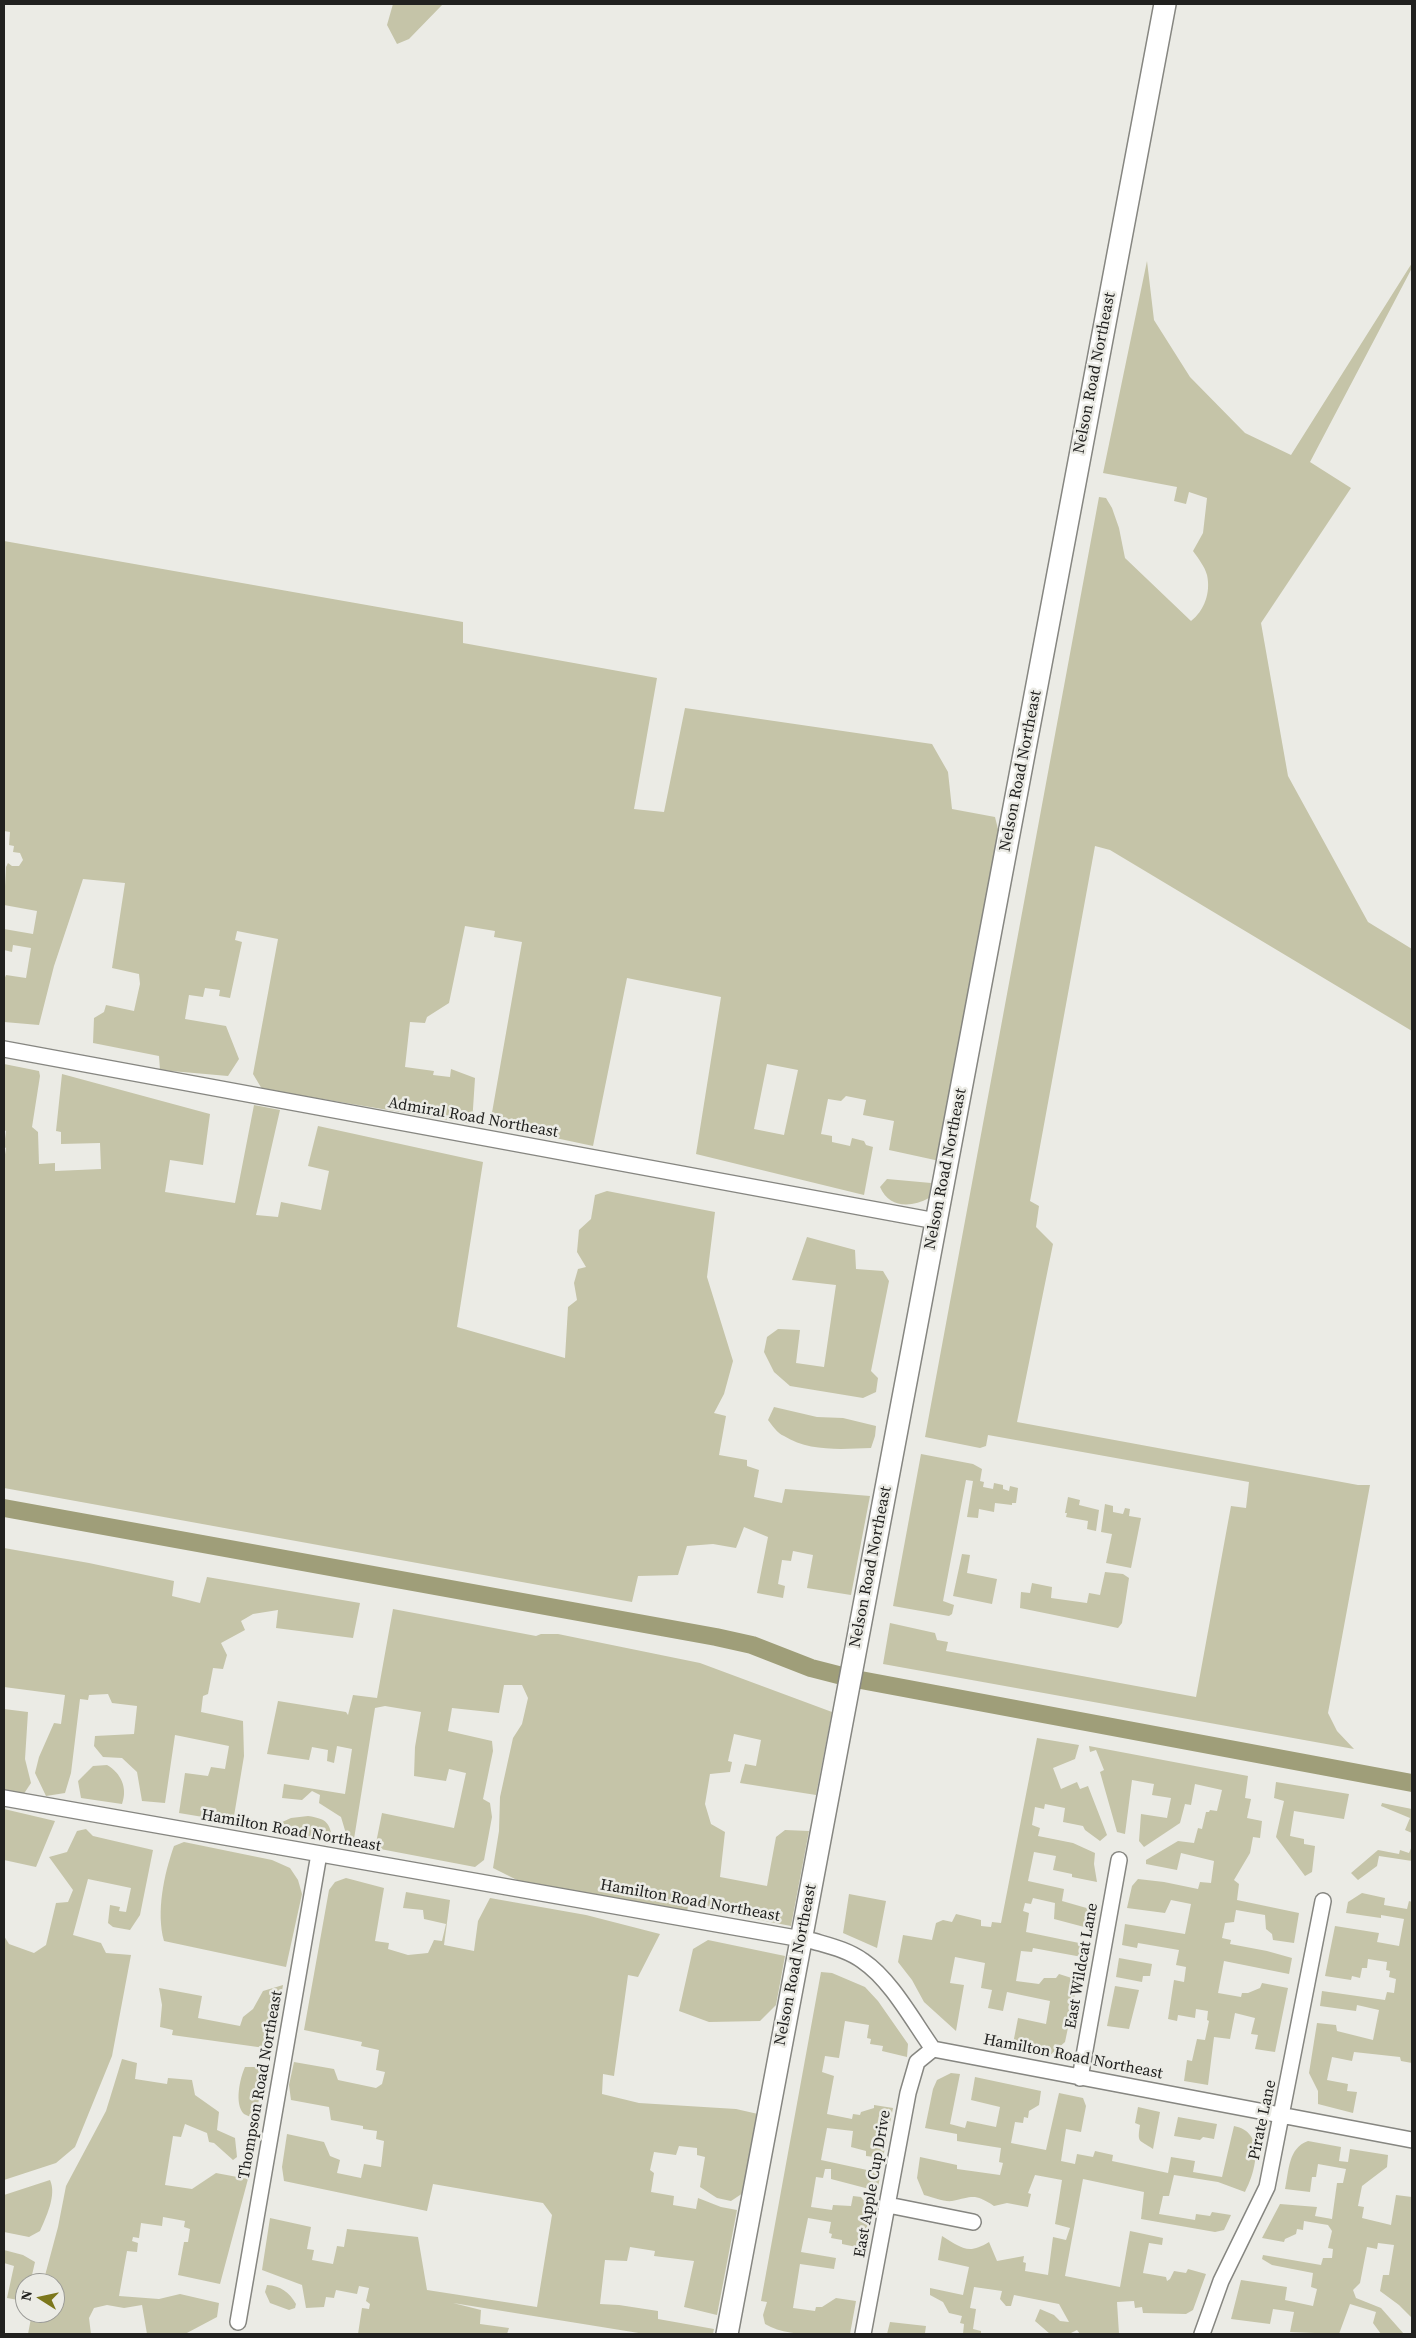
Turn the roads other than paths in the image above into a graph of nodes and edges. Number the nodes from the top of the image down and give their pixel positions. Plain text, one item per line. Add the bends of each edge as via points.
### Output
1 (1165, 4) edge
2 (4, 1049) edge
3 (936, 1221) junction
4 (4, 1798) edge
5 (319, 1854) junction
6 (1119, 1860) dead end
7 (1323, 1901) dead end
8 (801, 1938) junction
9 (933, 2049) junction
10 (1080, 2078) junction
11 (1283, 2114) junction
12 (1412, 2140) edge
13 (888, 2205) junction
14 (973, 2222) dead end
15 (238, 2322) dead end
16 (727, 2334) edge
17 (863, 2334) edge
18 (1202, 2334) edge

1 - 3 street, Nelson Road Northeast
2 - 3 street, Admiral Road Northeast
3 - 8 street, Nelson Road Northeast
4 - 5 street, Hamilton Road Northeast
5 - 8 street, Hamilton Road Northeast
5 - 15 street, Thompson Road Northeast
6 - 10 street, East Wildcat Lane
7 - 11 street, Pirate Lane
8 - 9 street, Hamilton Road Northeast via 838,1948 864,1961 886,1982
8 - 16 street, Nelson Road Northeast
9 - 10 street, Hamilton Road Northeast
9 - 13 street, East Apple Cup Drive via 917,2062 908,2093
10 - 11 street, Hamilton Road Northeast
11 - 12 street, Hamilton Road Northeast
11 - 18 street, Pirate Lane via 1267,2188 1221,2281
13 - 14 street
13 - 17 street, East Apple Cup Drive

